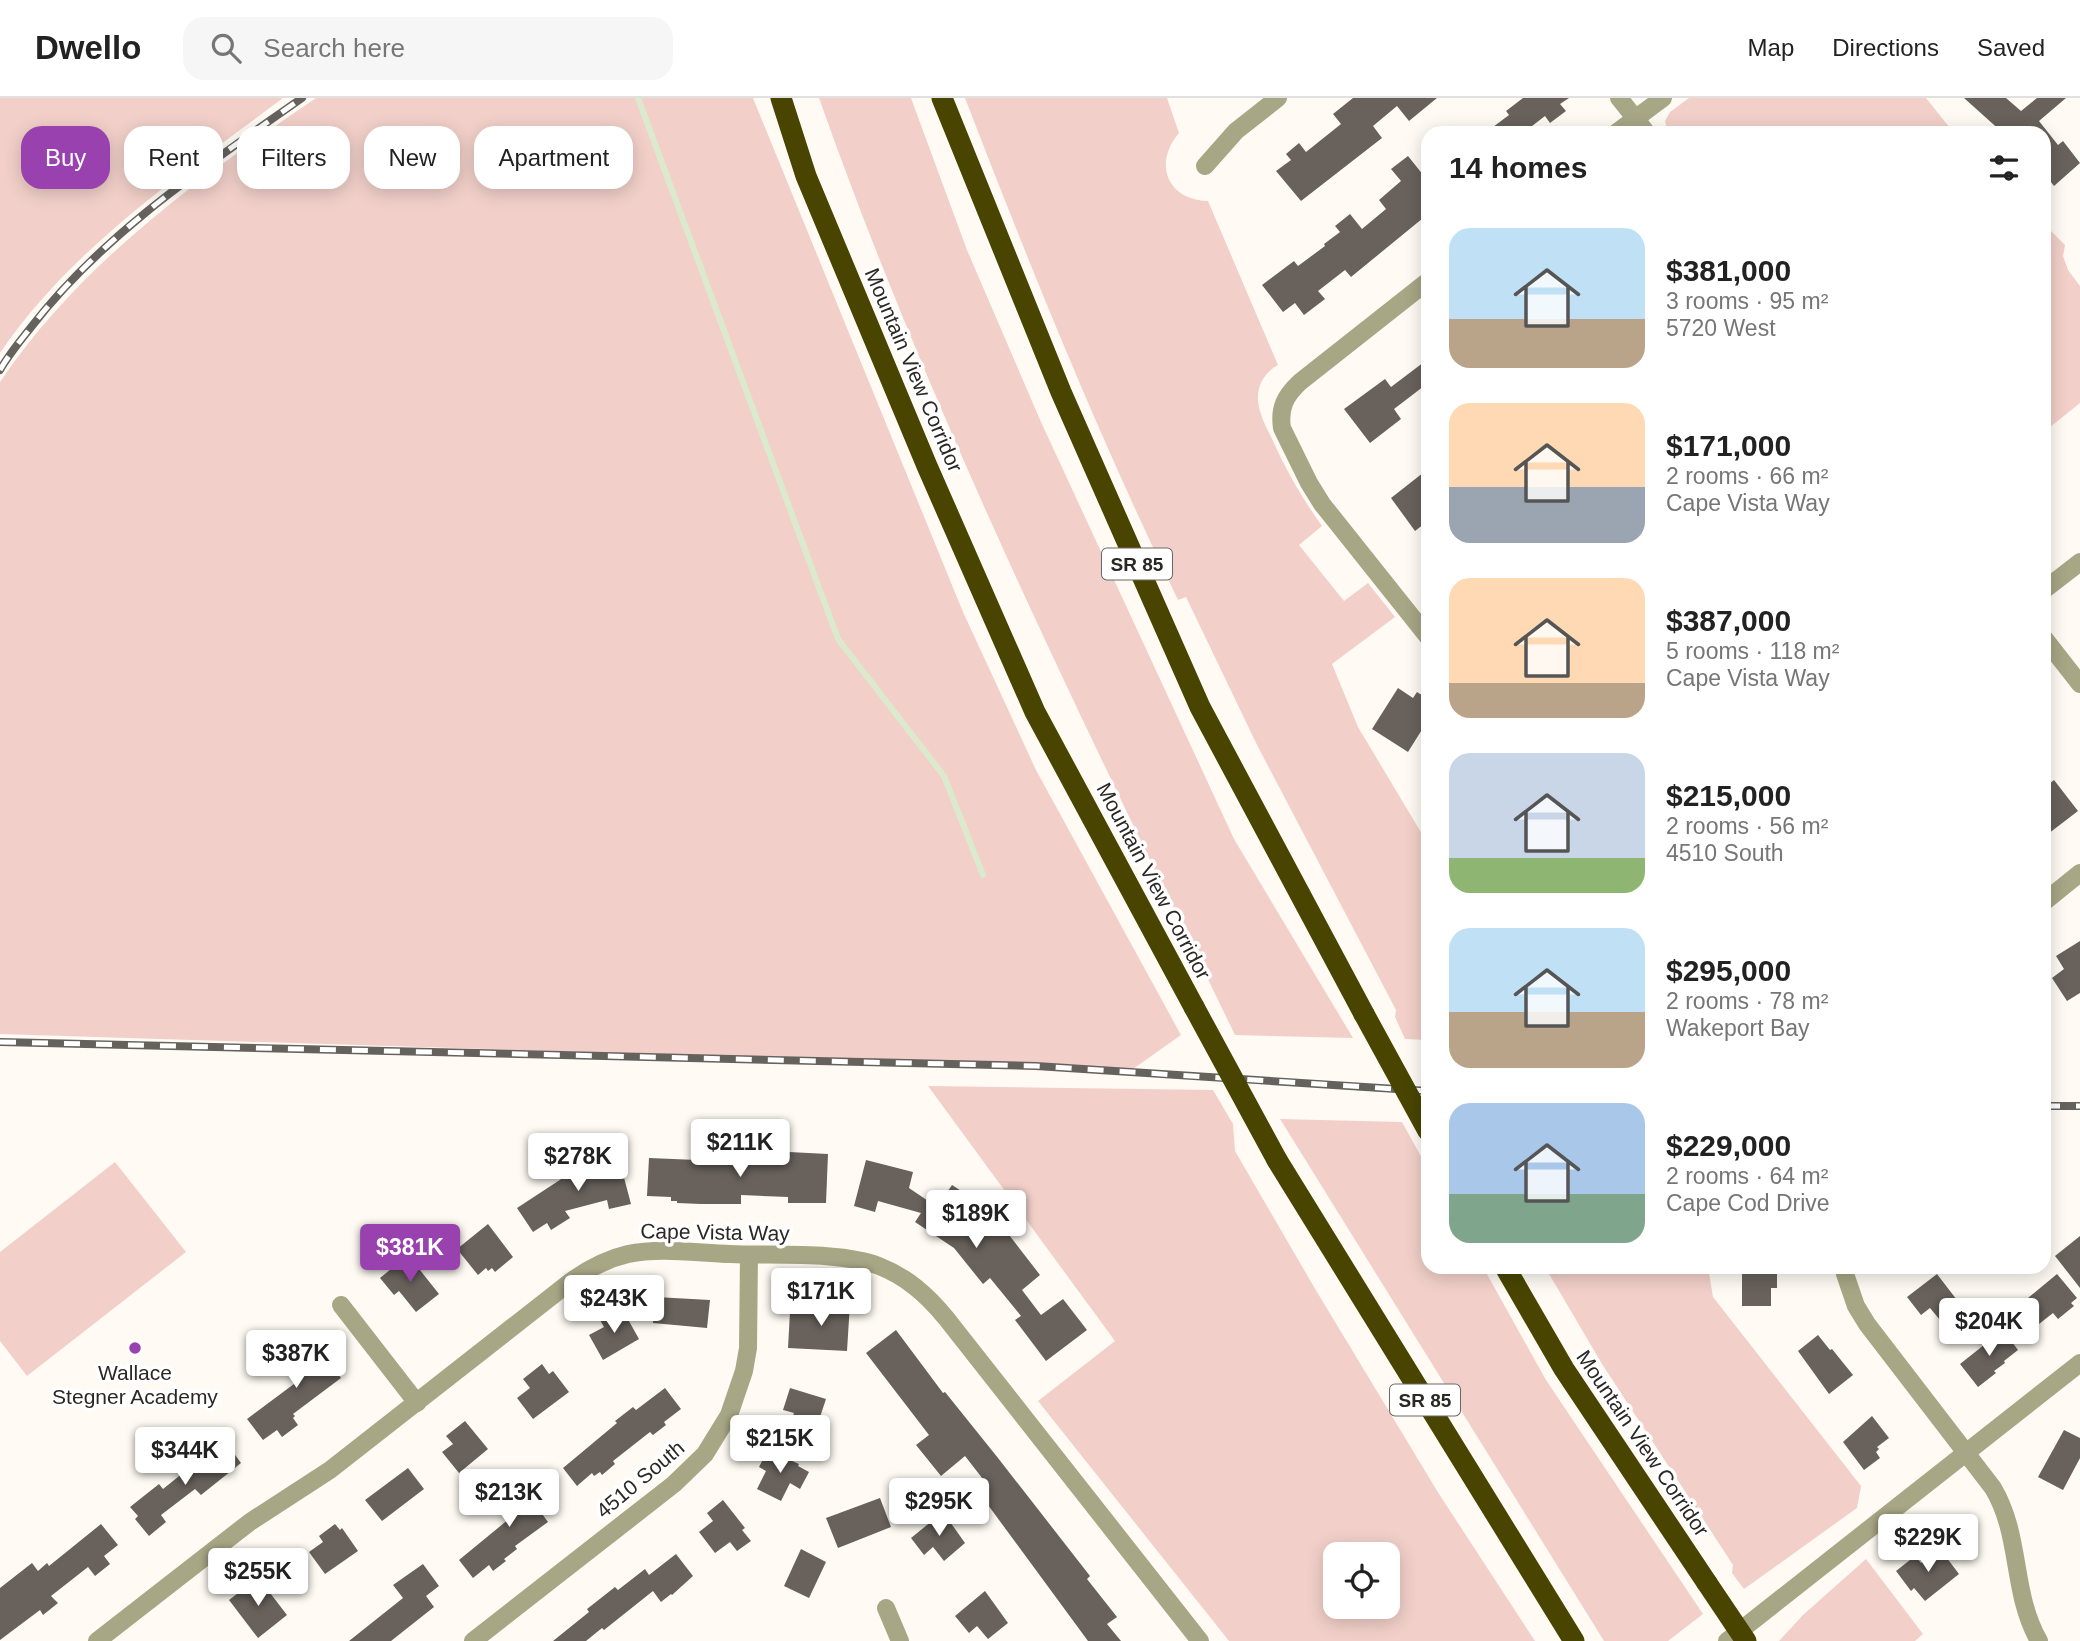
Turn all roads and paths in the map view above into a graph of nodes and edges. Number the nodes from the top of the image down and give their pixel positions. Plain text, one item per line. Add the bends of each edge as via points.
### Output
1 (781, 98) edge
2 (942, 98) edge
3 (1278, 98) edge
4 (1619, 98) edge
5 (1663, 98) edge
6 (1641, 126) edge
7 (1205, 166) dead end
8 (1421, 287) edge
9 (2080, 562) edge
10 (2051, 585) edge
11 (1421, 629) edge
12 (2051, 647) edge
13 (2080, 684) edge
14 (2080, 873) edge
15 (2051, 896) edge
16 (1421, 1117) edge
17 (749, 1255) junction
18 (1510, 1274) edge
19 (1845, 1274) dead end
20 (341, 1305) dead end
21 (2080, 1363) edge
22 (417, 1403) junction
23 (1966, 1452) junction
24 (886, 1608) dead end
25 (97, 1641) edge
26 (474, 1641) edge
27 (900, 1641) edge
28 (1200, 1641) edge
29 (1574, 1641) edge
30 (1727, 1641) edge
31 (1746, 1641) edge
32 (2039, 1641) edge

1 - 29 highway, Mountain View Corridor / SR 85, bridge via 806,176 1035,712 1277,1160
2 - 16 highway, SR 85, bridge via 1061,392 1200,707
3 - 7 street via 1236,131
4 - 6 street
5 - 6 street
8 - 11 street via 1300,382 1286,397 1281,412 1282,428 1309,483
9 - 10 street
12 - 13 street
14 - 15 street
17 - 22 street, Cape Vista Way via 647,1252 598,1264
17 - 26 street, 4510 South via 744,1371 729,1415 705,1454 674,1484
17 - 28 street, Cape Vista Way via 859,1260 891,1271 922,1290
18 - 31 highway, Mountain View Corridor, bridge via 1564,1369
19 - 23 street via 1867,1324
20 - 22 street
21 - 23 street
22 - 25 street, Cape Vista Way via 319,1479 250,1522
23 - 30 street
23 - 32 street via 2008,1518 2023,1603
24 - 27 street

